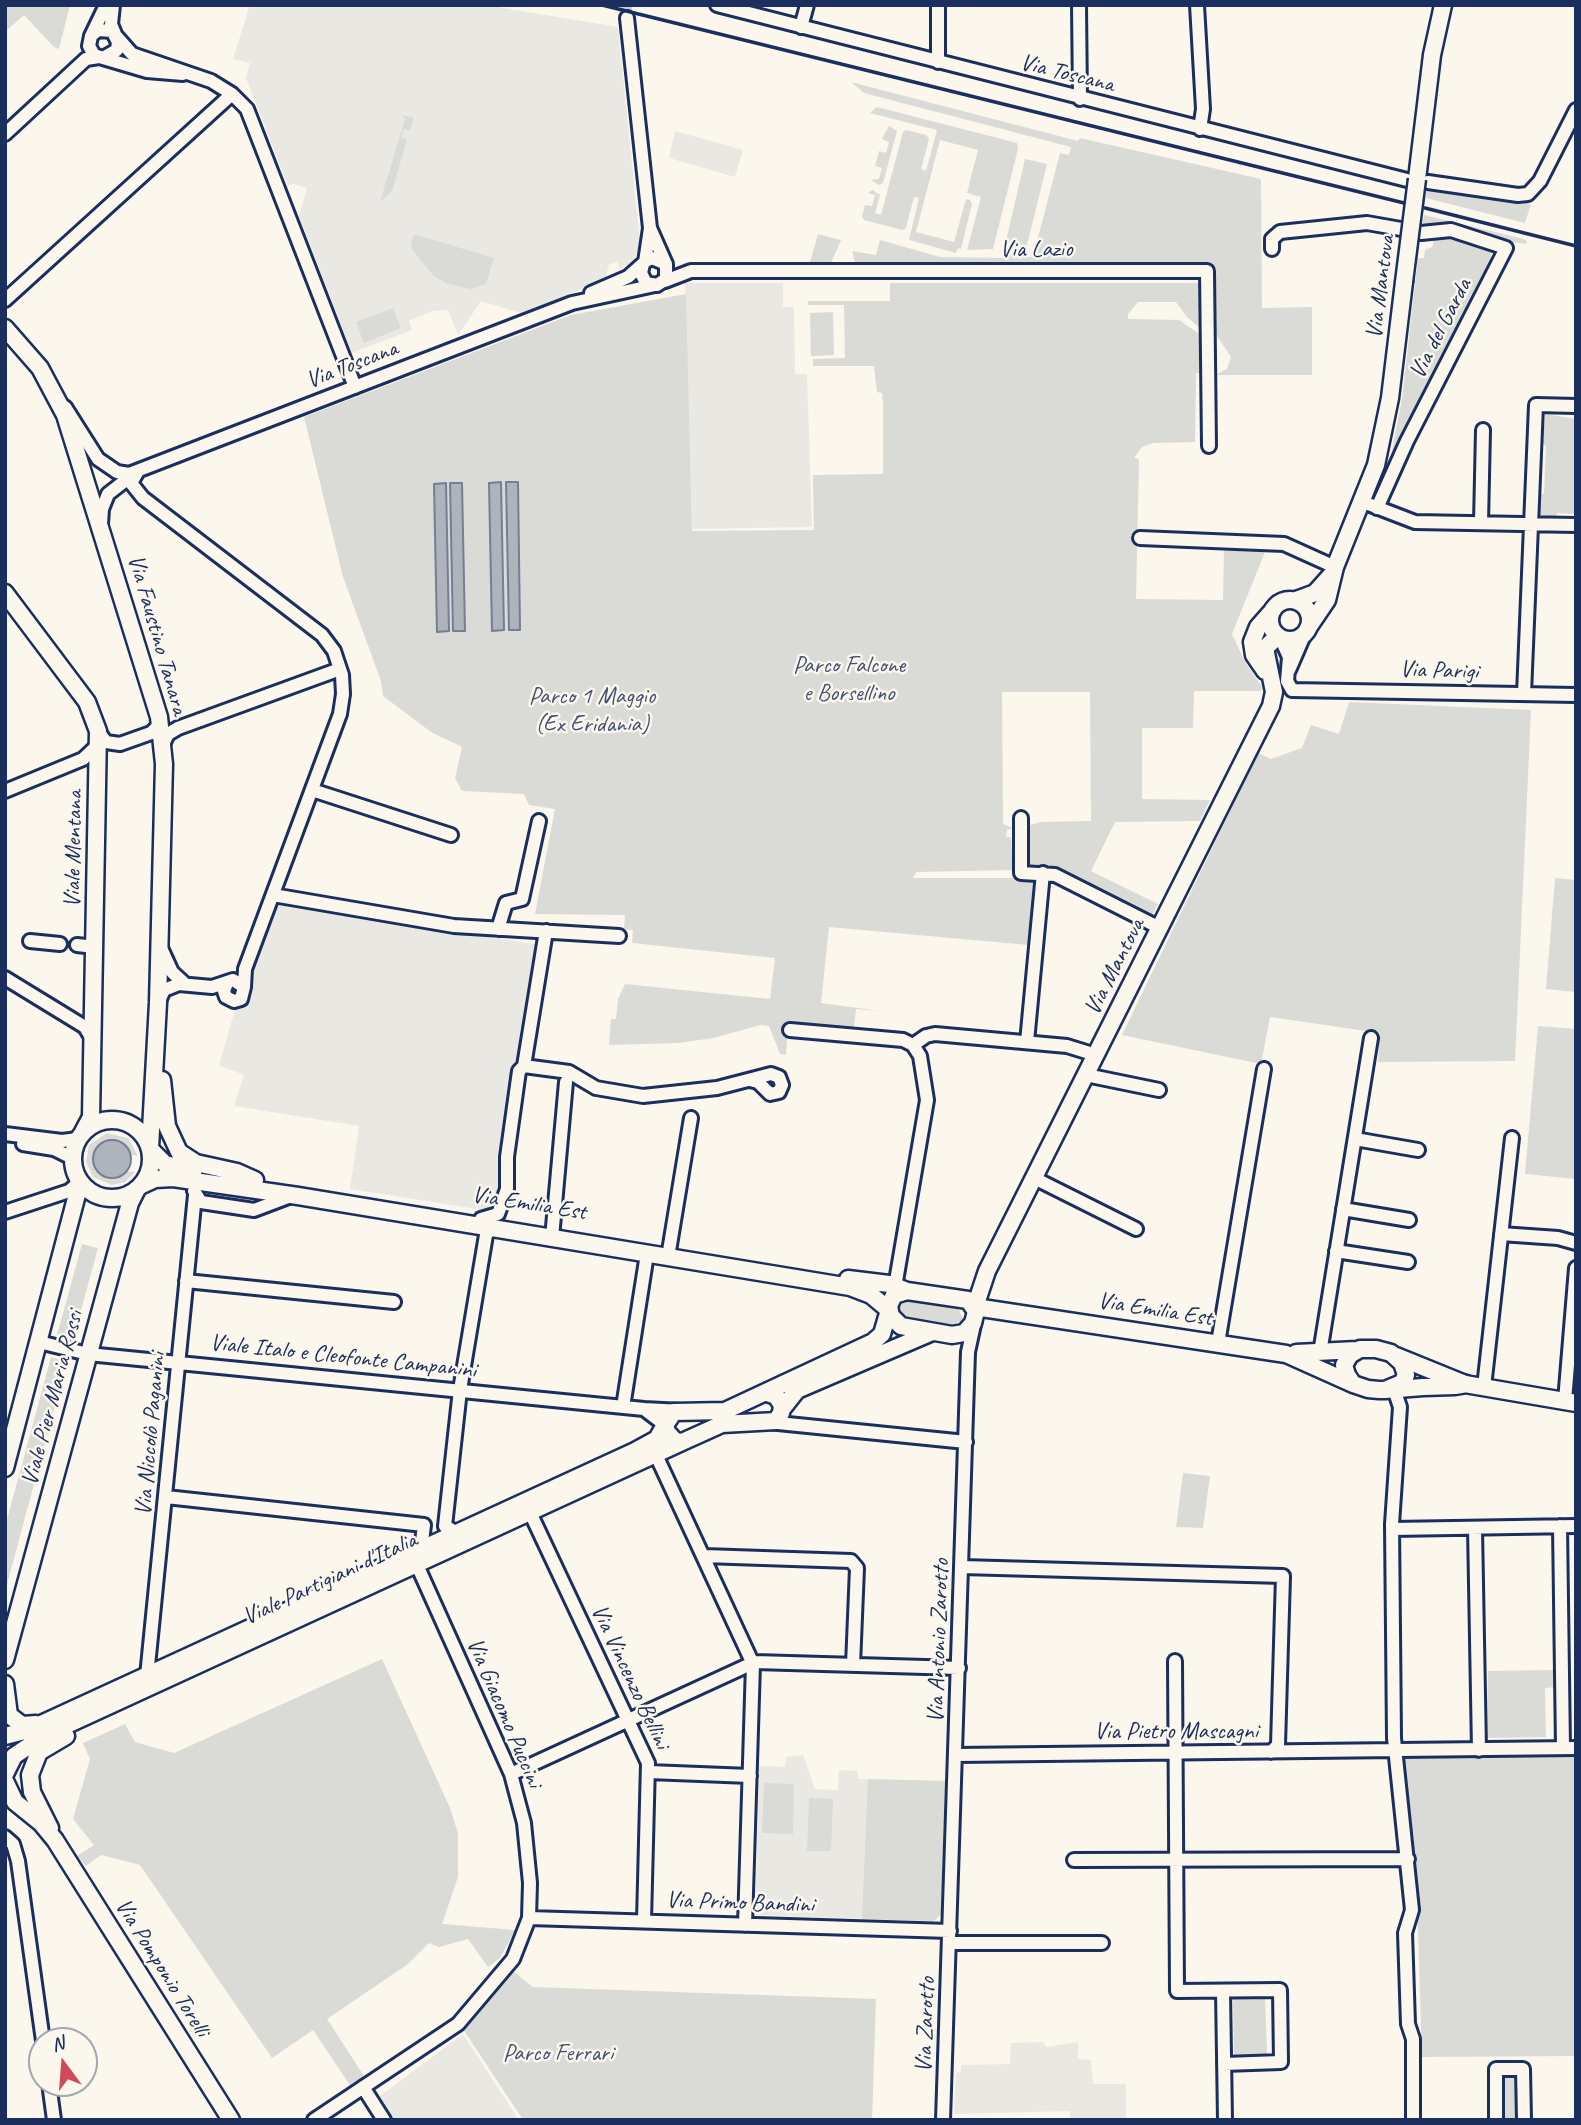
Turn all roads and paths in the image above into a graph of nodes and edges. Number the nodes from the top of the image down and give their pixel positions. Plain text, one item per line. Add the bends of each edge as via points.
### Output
1 (106, 5) edge
2 (113, 5) edge
3 (717, 5) edge
4 (807, 5) edge
5 (937, 5) edge
6 (1079, 5) edge
7 (1197, 5) edge
8 (1443, 5) edge
9 (627, 18) tunnel mouth
10 (801, 27) junction
11 (90, 36) junction
12 (116, 36) junction
13 (101, 58) junction
14 (938, 62) junction
15 (197, 76) junction
16 (232, 94) junction
17 (1080, 99) junction
18 (1576, 110) edge
19 (1200, 129) junction
20 (5, 134) edge
21 (1407, 180) dead end
22 (1428, 182) dead end
23 (650, 228) junction
24 (1401, 229) dead end
25 (1421, 233) dead end
26 (1272, 249) dead end
27 (644, 263) junction
28 (666, 263) junction
29 (691, 271) junction
30 (660, 283) junction
31 (582, 299) junction
32 (5, 300) edge
33 (5, 328) edge
34 (51, 386) junction
35 (355, 387) junction
36 (1576, 407) edge
37 (1483, 430) dead end
38 (1209, 446) dead end
39 (112, 469) junction
40 (138, 471) junction
41 (125, 479) junction
42 (135, 490) junction
43 (1370, 505) junction
44 (1481, 523) junction
45 (1531, 524) junction
46 (1576, 525) edge
47 (102, 531) junction
48 (1140, 538) dead end
49 (1335, 569) junction
50 (5, 593) edge
51 (1296, 600) junction
52 (1272, 610) junction
53 (1307, 631) junction
54 (1279, 636) junction
55 (340, 669) junction
56 (1288, 673) junction
57 (1272, 681) junction
58 (1300, 690) junction
59 (1524, 694) junction
60 (1576, 695) edge
61 (1271, 706) junction
62 (159, 717) junction
63 (99, 736) junction
64 (163, 744) junction
65 (312, 790) junction
66 (5, 791) edge
67 (1021, 818) dead end
68 (539, 821) dead end
69 (451, 835) dead end
70 (1043, 873) junction
71 (273, 895) junction
72 (1160, 928) junction
73 (498, 929) junction
74 (546, 932) junction
75 (619, 936) dead end
76 (30, 940) dead end
77 (160, 942) junction
78 (60, 944) dead end
79 (77, 946) dead end
80 (94, 947) junction
81 (5, 978) edge
82 (235, 983) junction
83 (185, 984) junction
84 (211, 987) junction
85 (226, 997) junction
86 (158, 1003) junction
87 (790, 1030) dead end
88 (1371, 1038) dead end
89 (92, 1039) junction
90 (1027, 1042) junction
91 (913, 1045) junction
92 (1096, 1055) junction
93 (155, 1056) junction
94 (523, 1066) junction
95 (1264, 1069) dead end
96 (1086, 1075) junction
97 (750, 1080) dead end
98 (566, 1082) dead end
99 (1159, 1090) dead end
100 (691, 1118) dead end
101 (5, 1134) edge
102 (80, 1136) junction
103 (1512, 1138) dead end
104 (1355, 1139) junction
105 (5, 1141) edge
106 (150, 1149) junction
107 (1418, 1150) dead end
108 (72, 1158) junction
109 (178, 1178) junction
110 (1034, 1178) junction
111 (79, 1180) junction
112 (255, 1181) junction
113 (139, 1187) junction
114 (195, 1195) junction
115 (298, 1196) junction
116 (1343, 1209) junction
117 (5, 1212) edge
118 (481, 1219) junction
119 (1409, 1220) dead end
120 (1136, 1229) dead end
121 (496, 1230) junction
122 (1501, 1234) junction
123 (552, 1235) junction
124 (1576, 1244) edge
125 (1336, 1251) junction
126 (648, 1254) junction
127 (669, 1254) junction
128 (1408, 1262) dead end
129 (1576, 1268) edge
130 (987, 1271) junction
131 (186, 1281) junction
132 (901, 1289) junction
133 (957, 1297) junction
134 (394, 1302) dead end
135 (889, 1310) junction
136 (975, 1312) junction
137 (1016, 1312) junction
138 (938, 1333) junction
139 (39, 1342) junction
140 (1218, 1343) junction
141 (1360, 1349) junction
142 (968, 1352) junction
143 (1320, 1353) junction
144 (1391, 1353) junction
145 (89, 1354) junction
146 (1286, 1354) junction
147 (178, 1362) junction
148 (1353, 1384) junction
149 (1476, 1386) junction
150 (460, 1390) junction
151 (1389, 1390) junction
152 (767, 1393) junction
153 (1570, 1402) edge
154 (623, 1407) junction
155 (644, 1409) junction
156 (782, 1410) junction
157 (686, 1411) junction
158 (768, 1422) junction
159 (796, 1424) junction
160 (665, 1425) junction
161 (681, 1442) junction
162 (966, 1442) junction
163 (656, 1455) junction
164 (5, 1468) edge
165 (166, 1497) junction
166 (528, 1507) junction
167 (446, 1520) junction
168 (424, 1525) junction
169 (1560, 1526) junction
170 (1576, 1526) edge
171 (1475, 1528) junction
172 (1392, 1530) junction
173 (457, 1533) junction
174 (705, 1556) junction
175 (419, 1557) junction
176 (967, 1567) junction
177 (5, 1660) edge
178 (1175, 1661) dead end
179 (753, 1664) junction
180 (853, 1665) junction
181 (959, 1668) junction
182 (147, 1676) junction
183 (5, 1684) edge
184 (104, 1708) junction
185 (627, 1721) junction
186 (42, 1723) junction
187 (5, 1736) edge
188 (1569, 1748) edge
189 (1479, 1750) junction
190 (1397, 1751) junction
191 (5, 1752) edge
192 (1176, 1752) junction
193 (1271, 1752) junction
194 (956, 1755) junction
195 (6, 1771) edge
196 (649, 1772) junction
197 (511, 1773) junction
198 (750, 1776) junction
199 (5, 1781) edge
200 (5, 1837) edge
201 (55, 1840) junction
202 (1408, 1859) junction
203 (1074, 1860) dead end
204 (1178, 1860) junction
205 (529, 1918) junction
206 (644, 1921) junction
207 (745, 1924) junction
208 (950, 1937) junction
209 (1102, 1943) dead end
210 (1223, 1991) junction
211 (41, 2027) edge
212 (1224, 2064) junction
213 (363, 2087) junction
214 (51, 2097) edge
215 (54, 2120) edge
216 (231, 2120) edge
217 (314, 2120) edge
218 (384, 2120) edge
219 (943, 2120) edge
220 (1226, 2120) edge
221 (1413, 2120) edge
222 (1496, 2120) edge
223 (1524, 2120) edge

1 - 11 street
2 - 12 street via 111,24
3 - 10 street, Via Toscana
4 - 10 street
5 - 14 street
6 - 17 street
7 - 19 street
8 - 43 main road, Via Mantova, bridge via 1431,64 1387,420
9 - 23 street
10 - 14 street, Via Toscana
11 - 12 street via 103,29
11 - 13 street via 91,51
12 - 13 street via 117,50
12 - 15 street via 134,55
13 - 15 street via 147,71
13 - 20 street via 86,59
14 - 17 street, Via Toscana
15 - 16 street
16 - 32 street
16 - 35 street via 251,118
17 - 19 street, Via Toscana
18 - 22 street via 1543,176 1528,194
19 - 21 street, Via Toscana
23 - 27 street
23 - 28 street
24 - 26 street via 1367,223 1280,232 1272,239
25 - 43 street, Via del Garda via 1451,230 1506,248
27 - 28 street via 654,258
27 - 30 street via 643,279
27 - 31 street, Via Toscana via 628,278
28 - 29 street, Via Lazio
28 - 30 street via 668,273
29 - 30 street, Via Lazio
29 - 38 street, Via Lazio via 1208,271
30 - 31 street, Via Toscana
31 - 35 street, Via Toscana
33 - 34 main road, Via Faustino Tanara
34 - 39 street via 94,454
34 - 47 main road, Via Faustino Tanara
35 - 40 street, Via Toscana
36 - 45 street via 1536,405
37 - 44 street
39 - 40 street, Via Toscana via 123,474
39 - 41 street
40 - 41 street, Via Toscana
40 - 42 street via 131,480
41 - 42 street
41 - 47 street, Via Toscana via 106,498
42 - 55 street via 322,635
43 - 44 street via 1415,522
43 - 49 main road, Via Mantova
44 - 45 street
45 - 46 street
45 - 59 street
47 - 62 main road, Via Faustino Tanara
48 - 49 street via 1284,544
49 - 51 main road, Via Mantova via 1315,593
49 - 53 main road, Via Mantova via 1327,600
50 - 63 main road, Viale Mentana via 87,702
51 - 52 main road, Via Mantova via 1283,601
51 - 53 main road via 1309,612
52 - 54 main road via 1270,624
52 - 57 main road via 1252,642 1254,655
53 - 54 main road via 1294,639
53 - 56 street
54 - 56 street via 1289,657
54 - 57 main road, Via Mantova via 1265,648
55 - 64 street via 178,727
55 - 65 street via 342,707
56 - 58 street via 1290,689
57 - 61 main road, Via Mantova
58 - 59 street, Via Parigi
58 - 61 street, Via Parigi
59 - 60 street, Via Parigi
61 - 72 main road, Via Mantova
62 - 63 street via 153,732 120,744
62 - 64 main road, Via Faustino Tanara
63 - 66 street via 96,751 87,757
63 - 80 main road, Viale Mentana
64 - 77 main road, Via Faustino Tanara
65 - 69 street
65 - 71 street
67 - 70 street via 1021,873
68 - 73 street via 522,899 506,903
70 - 72 street via 1059,876
70 - 90 street
71 - 73 street via 427,923
71 - 82 street via 245,970
72 - 92 main road, Via Mantova
73 - 74 street
74 - 75 street
74 - 94 street
76 - 78 street
77 - 83 street via 172,972
77 - 86 main road, Via Faustino Tanara
79 - 80 street
80 - 89 main road, Viale Mentana
81 - 89 street via 85,1027
82 - 84 street
82 - 85 street via 224,991
82 - 85 street via 245,993 240,1000
83 - 84 street
83 - 86 street via 164,990
84 - 85 street
86 - 93 main road, Via Faustino Tanara
87 - 91 street via 899,1039
88 - 104 street
89 - 102 main road, Viale Mentana via 91,1117
90 - 91 street via 932,1034
90 - 92 street via 1071,1046
91 - 132 street via 922,1063 927,1100
92 - 96 main road, Via Mantova
93 - 106 main road, Via Faustino Tanara
93 - 112 main road via 167,1126 179,1152 196,1163
94 - 97 street via 572,1072 596,1088 643,1096
94 - 118 street via 503,1206 495,1216
95 - 140 street
96 - 99 street
96 - 110 main road, Via Mantova
98 - 123 street
100 - 127 street
101 - 102 street via 62,1141
102 - 106 main road via 98,1122 118,1120 136,1128
102 - 108 main road
103 - 122 street
104 - 107 street
104 - 116 street
105 - 108 street via 54,1149
106 - 112 main road, Via Emilia Est via 173,1167
106 - 113 main road via 150,1168
108 - 111 main road
109 - 113 main road, Via Emilia Est via 160,1178
109 - 114 street via 190,1184
109 - 115 main road, Via Emilia Est
110 - 120 street
110 - 130 main road, Via Mantova
111 - 113 main road via 95,1195 108,1198 120,1198
111 - 117 street via 69,1191
111 - 139 main road
112 - 118 main road, Via Emilia Est
113 - 145 main road, Viale Pier Maria Rossi via 131,1201
114 - 115 street via 203,1202 254,1210
114 - 131 street, Via Niccolò Paganini
115 - 121 main road, Via Emilia Est
116 - 119 street
116 - 125 street
118 - 123 main road, Via Emilia Est
121 - 123 main road, Via Emilia Est
121 - 150 street via 486,1235
122 - 124 street via 1558,1238
122 - 149 street
123 - 126 main road, Via Emilia Est
123 - 127 main road, Via Emilia Est
125 - 128 street
125 - 143 street
126 - 127 main road, Via Emilia Est
126 - 154 street
127 - 132 main road, Via Emilia Est
127 - 135 main road, Via Emilia Est via 854,1289 871,1295
129 - 153 street
130 - 133 main road, Via Mantova via 973,1288
130 - 136 main road, Via Mantova
130 - 137 main road via 992,1296
131 - 134 street
131 - 147 street, Via Niccolò Paganini
132 - 133 main road, Via Emilia Est
132 - 135 main road
133 - 136 main road, Via Emilia Est via 968,1300
135 - 138 main road, Via Emilia Est via 901,1326
135 - 152 main road via 882,1334 873,1342
136 - 137 main road, Via Emilia Est
136 - 138 main road via 964,1333
136 - 142 street, Via Antonio Zarotto
137 - 140 main road, Via Emilia Est
138 - 142 street via 954,1338
138 - 156 main road via 911,1338 797,1390
139 - 145 street, Viale Italo e Cleofonte Campanini
139 - 164 main road
140 - 146 main road, Via Emilia Est
141 - 143 main road, Via Emilia Est
141 - 144 main road, Via Emilia Est
141 - 148 main road via 1344,1365
142 - 162 street, Via Antonio Zarotto
143 - 146 main road, Via Emilia Est
144 - 149 main road, Via Emilia Est
144 - 151 main road via 1406,1375
145 - 147 street, Viale Italo e Cleofonte Campanini
145 - 177 main road, Viale Pier Maria Rossi
146 - 148 main road, Via Emilia Est
147 - 150 street, Viale Italo e Cleofonte Campanini
147 - 165 street, Via Niccolò Paganini
148 - 151 main road, Via Emilia Est
149 - 151 main road, Via Emilia Est
149 - 153 main road, Via Emilia Est
150 - 154 street, Viale Italo e Cleofonte Campanini
150 - 167 street
151 - 172 street via 1400,1407
152 - 156 main road via 776,1396
152 - 157 main road via 719,1413
154 - 155 street, Viale Italo e Cleofonte Campanini
155 - 157 street, Viale Italo e Cleofonte Campanini
155 - 160 street
156 - 158 main road via 776,1421
156 - 159 street
157 - 160 main road, Viale Partigiani d'Italia via 674,1412
158 - 159 street
158 - 161 main road, Viale Partigiani d'Italia via 722,1424
159 - 162 street
160 - 161 main road via 669,1436
160 - 166 main road, Viale Partigiani d'Italia via 657,1439
161 - 163 main road, Viale Partigiani d'Italia
162 - 176 street, Via Antonio Zarotto
163 - 166 main road, Viale Partigiani d'Italia
163 - 174 street
165 - 168 street
165 - 182 street, Via Niccolò Paganini
166 - 173 main road, Viale Partigiani d'Italia
166 - 175 main road, Viale Partigiani d'Italia
166 - 185 street, Via Vincenzo Bellini
167 - 168 street via 436,1526
167 - 173 street via 445,1526
168 - 175 street
169 - 170 street
169 - 171 street
169 - 188 street
171 - 172 street
171 - 189 street
172 - 190 street
173 - 175 main road, Viale Partigiani d'Italia
174 - 179 street
174 - 180 street via 850,1561 857,1568
175 - 182 main road, Viale Partigiani d'Italia
175 - 184 main road, Viale Partigiani d'Italia
175 - 197 street, Via Giacomo Puccini
176 - 181 street, Via Antonio Zarotto
176 - 193 street via 1283,1576 1278,1745
178 - 192 street
179 - 180 street
179 - 185 street
179 - 198 street
180 - 181 street
181 - 194 street, Via Antonio Zarotto
182 - 186 main road, Viale Partigiani d'Italia
183 - 186 main road via 9,1715 22,1725
184 - 195 main road, Viale Partigiani d'Italia via 31,1742 13,1756
184 - 201 main road, Via Pomponio Torelli via 42,1750 33,1764 31,1788
185 - 196 street, Via Vincenzo Bellini
185 - 197 street
186 - 187 main road, Viale Partigiani d'Italia
188 - 189 street, Via Pietro Mascagni
189 - 190 street, Via Pietro Mascagni
190 - 193 street, Via Pietro Mascagni
190 - 202 street
191 - 195 main road
192 - 193 street, Via Pietro Mascagni
192 - 194 street, Via Pietro Mascagni
192 - 204 street
194 - 208 street, Via Antonio Zarotto
196 - 198 street
196 - 206 street, Via Vincenzo Bellini
197 - 205 street, Via Giacomo Puccini via 524,1823
198 - 207 street
199 - 201 main road, Via Pomponio Torelli via 15,1802
200 - 211 street via 18,1857
201 - 216 main road, Via Pomponio Torelli
202 - 204 street
202 - 221 street via 1412,1910 1405,1933
203 - 204 street
204 - 210 street via 1177,1991
205 - 206 street, Via Primo Bandini
205 - 213 street, Via Giacomo Puccini via 513,1959 457,2024
206 - 207 street, Via Primo Bandini
207 - 208 street, Via Primo Bandini
208 - 209 street, Via Primo Bandini
208 - 219 street, Via Zarotto
210 - 212 street
210 - 212 street via 1280,1990 1281,2062
212 - 220 street
213 - 217 street, Via Giacomo Puccini
213 - 218 street
214 - 215 street
222 - 223 street via 1496,2069 1523,2068

